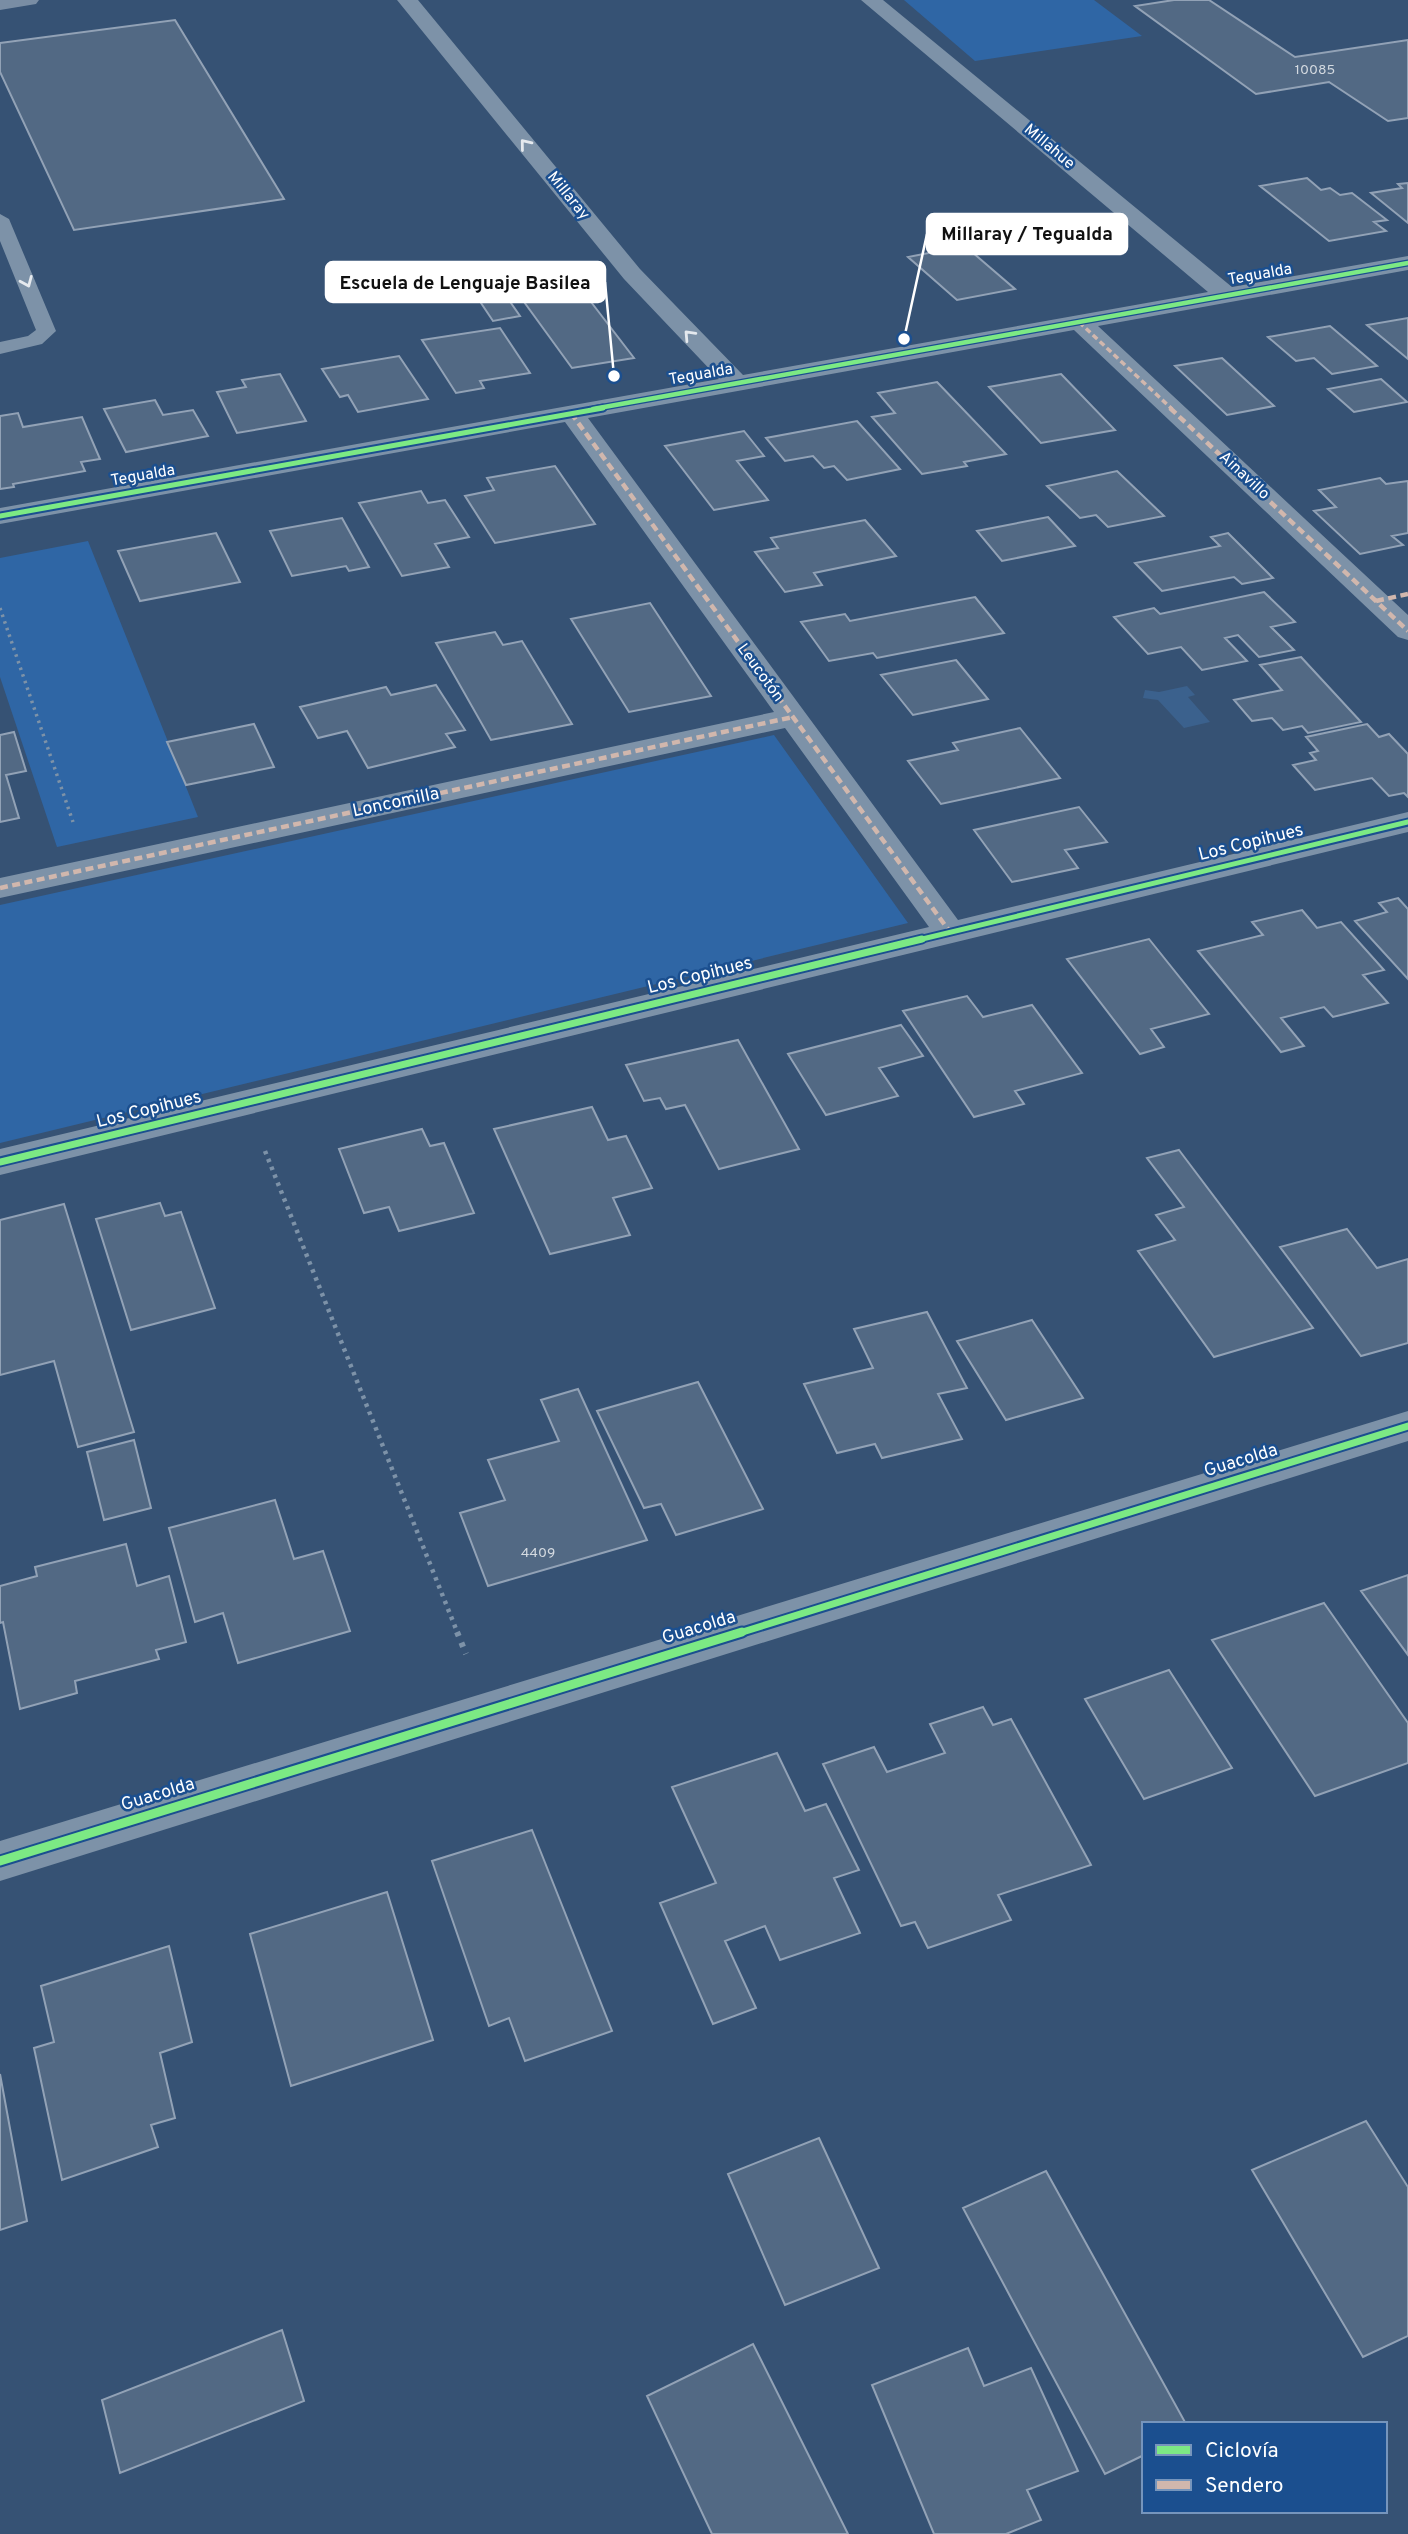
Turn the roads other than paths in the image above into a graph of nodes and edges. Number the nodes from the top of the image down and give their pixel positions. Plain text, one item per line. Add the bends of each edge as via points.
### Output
1 (29, 0) edge
2 (407, 0) edge
3 (871, 0) edge
4 (0, 4) edge
5 (0, 219) edge
6 (1408, 263) edge
7 (1227, 295) junction
8 (1079, 322) junction
9 (0, 348) edge
10 (737, 383) junction
11 (571, 413) junction
12 (0, 516) edge
13 (1408, 594) edge
14 (1376, 601) junction
15 (1408, 631) edge
16 (793, 717) junction
17 (1408, 822) edge
18 (0, 888) edge
19 (950, 932) junction
20 (0, 1162) edge
21 (1408, 1426) edge
22 (0, 1861) edge

1 - 4 street
10 -> 2 street, Millaray via 632,274
3 - 7 street, Millahue
5 -> 9 lane via 46,331 35,341
6 - 7 street, Tegualda
7 - 8 street, Tegualda
8 - 10 street, Tegualda
8 - 14 street, Ainavillo
10 - 11 street, Tegualda
11 - 12 street, Tegualda
11 - 16 street, Leucotón
13 - 14 street
14 - 15 street, Ainavillo
16 - 18 street, Loncomilla
16 - 19 street, Leucotón
17 - 19 street, Los Copihues
19 - 20 street, Los Copihues
21 - 22 street, Guacolda

